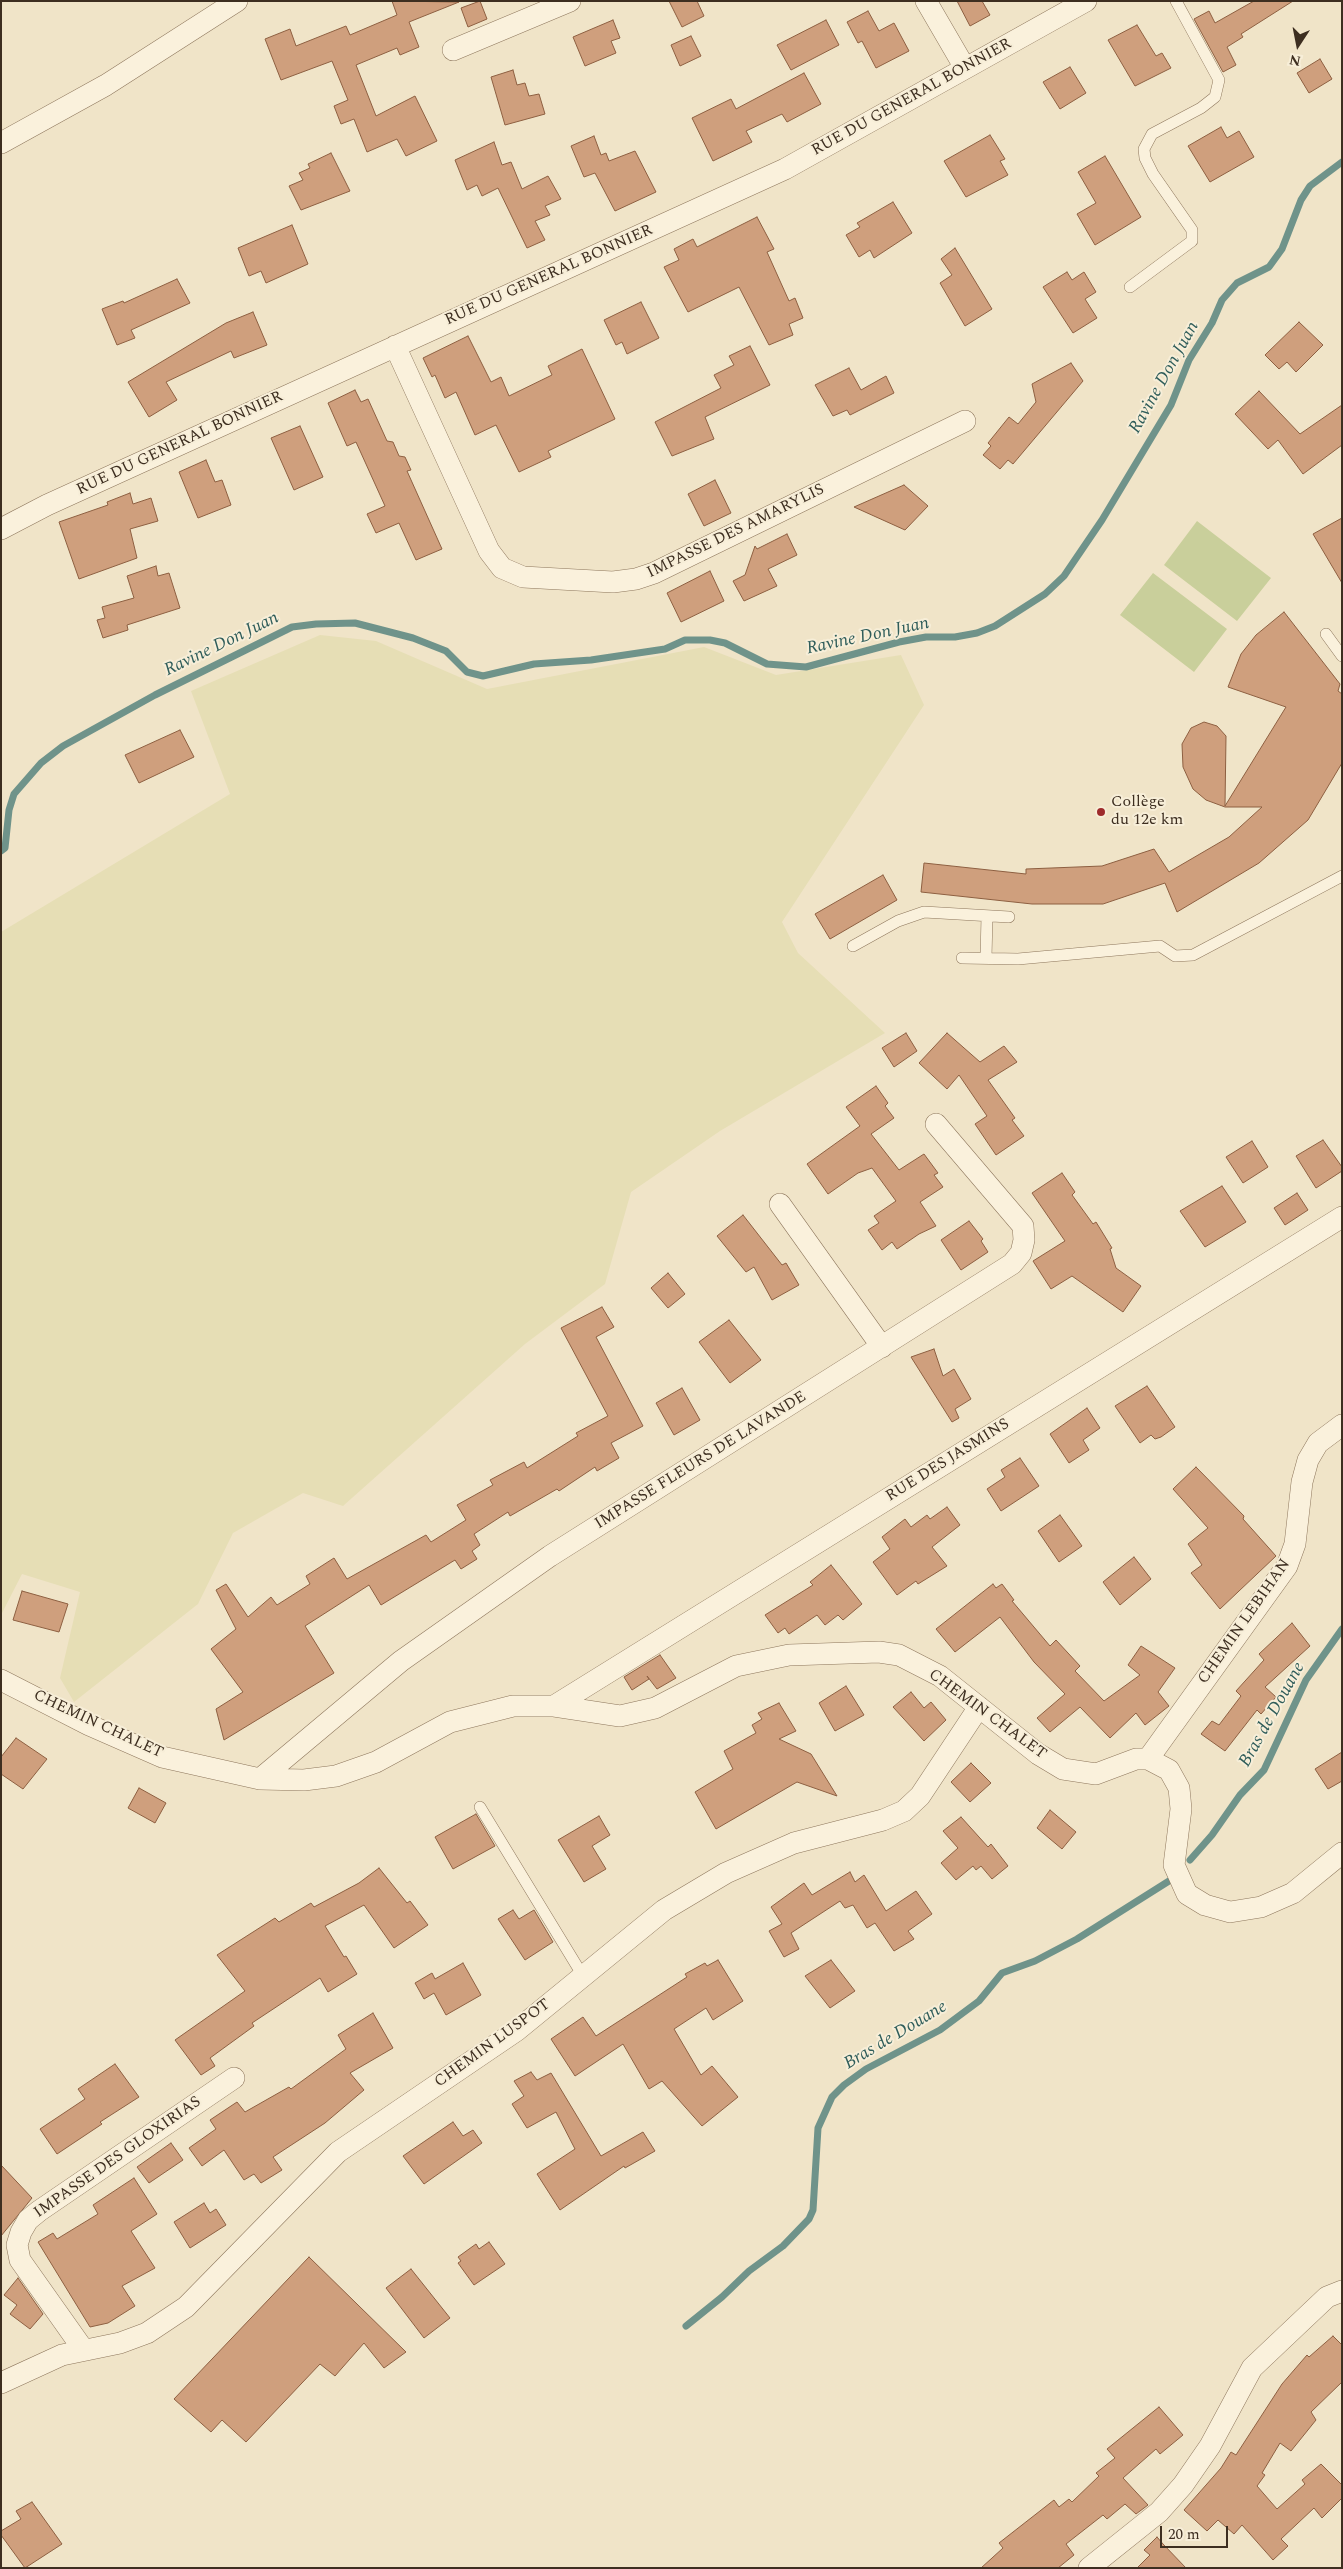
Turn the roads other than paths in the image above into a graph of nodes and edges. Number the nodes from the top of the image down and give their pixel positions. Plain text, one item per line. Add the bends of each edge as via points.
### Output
1 (237, 1) edge
2 (570, 1) edge
3 (926, 1) edge
4 (1086, 1) edge
5 (1176, 1) edge
6 (453, 50) dead end
7 (965, 68) junction
8 (1, 142) edge
9 (1130, 287) dead end
10 (394, 346) junction
11 (965, 421) dead end
12 (1, 529) edge
13 (1326, 634) dead end
14 (1342, 656) edge
15 (1342, 876) edge
16 (986, 916) junction
17 (1009, 917) dead end
18 (853, 946) dead end
19 (962, 958) dead end
20 (986, 958) junction
21 (936, 1124) dead end
22 (780, 1204) dead end
23 (1342, 1217) edge
24 (882, 1347) junction
25 (1342, 1425) edge
26 (1, 1680) edge
27 (554, 1706) junction
28 (978, 1707) junction
29 (1148, 1759) junction
30 (260, 1779) junction
31 (480, 1807) dead end
32 (1338, 1862) edge
33 (583, 1976) junction
34 (234, 2078) dead end
35 (1342, 2291) edge
36 (83, 2350) junction
37 (1, 2383) edge
38 (1089, 2568) edge

1 - 8 street via 106,85
2 - 6 street
3 - 7 street
4 - 7 street, RUE DU GENERAL BONNIER
5 - 9 lane via 1219,80 1215,97 1152,134 1144,149 1153,174 1192,230 1192,241
7 - 10 street, RUE DU GENERAL BONNIER via 785,169
10 - 11 street, IMPASSE DES AMARYLIS via 489,551 502,568 523,577 613,582 654,573
10 - 12 street, RUE DU GENERAL BONNIER
13 - 14 lane
15 - 20 lane via 1193,955 1175,956 1160,946 1018,959
16 - 17 lane
16 - 18 lane via 924,912 898,920
16 - 20 lane
19 - 20 lane
21 - 24 street, IMPASSE FLEURS DE LAVANDE via 1023,1226 1021,1253 996,1276
22 - 24 street
23 - 27 street, RUE DES JASMINS
24 - 30 street, IMPASSE FLEURS DE LAVANDE via 550,1556 401,1661
25 - 29 street, CHEMIN LEBIHAN via 1318,1443 1308,1460 1302,1482 1295,1544 1287,1566
26 - 30 street, CHEMIN CHALET via 89,1725 162,1757
27 - 28 street, CHEMIN CHALET via 620,1716 656,1708 736,1666 789,1656 880,1652 899,1656 940,1676
27 - 30 street, CHEMIN CHALET via 512,1706 450,1722 376,1762 336,1776 304,1780
28 - 29 street, CHEMIN CHALET via 1063,1770 1096,1774 1136,1759
28 - 33 street, CHEMIN LUSPOT via 920,1796 904,1811 883,1820 794,1842 726,1873 664,1910
29 - 32 street via 1169,1770 1179,1788 1181,1809 1174,1864 1187,1894 1205,1905 1230,1912 1261,1907 1293,1893
31 - 33 lane
33 - 36 street, CHEMIN LUSPOT via 516,2031 338,2152 186,2307 146,2333 120,2343
34 - 36 street, IMPASSE DES GLOXIRIAS via 28,2220 17,2245 20,2260
35 - 38 street via 1327,2297 1252,2368 1210,2446 1183,2485 1159,2512
36 - 37 street, CHEMIN LUSPOT via 62,2354

